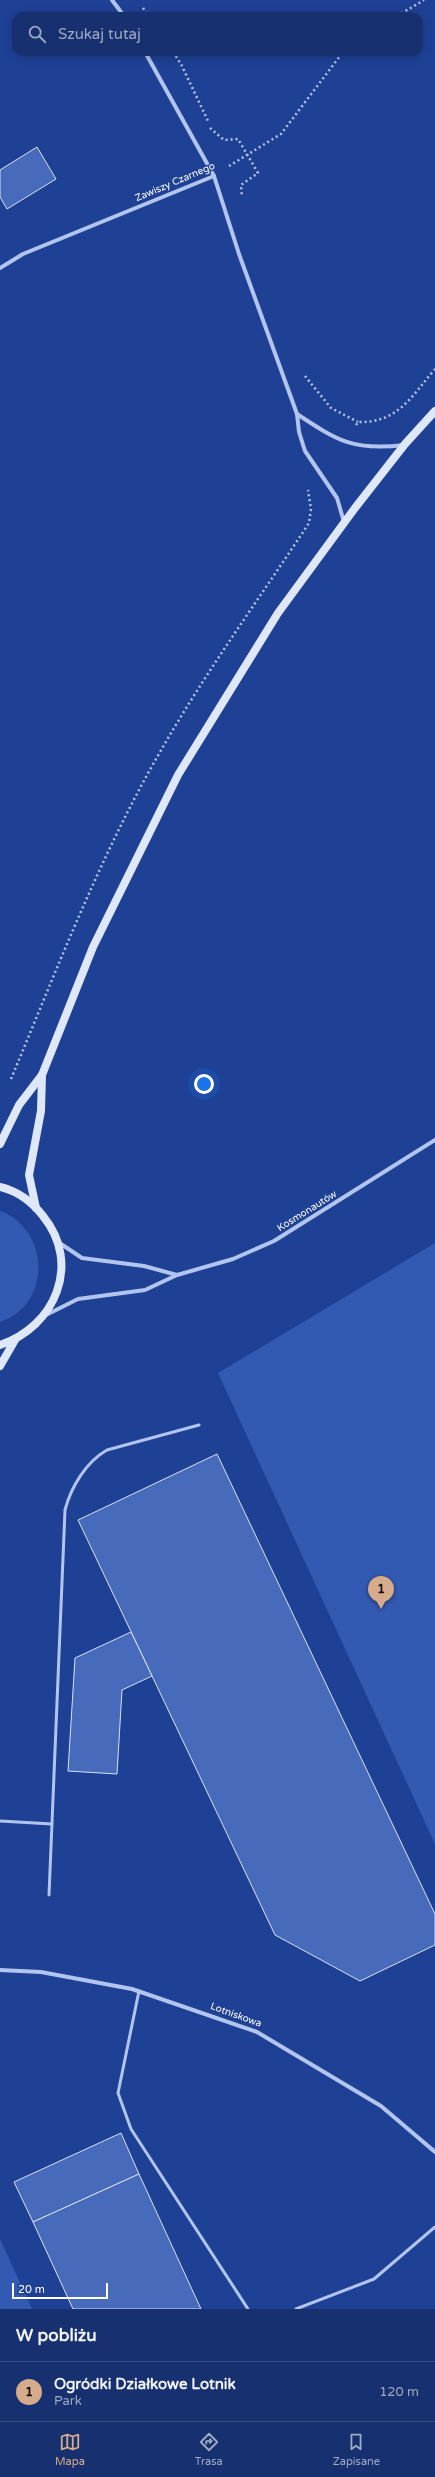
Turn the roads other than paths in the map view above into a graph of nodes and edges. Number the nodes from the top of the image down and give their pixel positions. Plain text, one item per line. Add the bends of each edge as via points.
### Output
1 (112, 0) edge
2 (121, 12) edge
3 (147, 56) edge
4 (214, 176) junction
5 (0, 268) edge
6 (435, 411) edge
7 (297, 414) junction
8 (405, 444) junction
9 (344, 523) junction
10 (42, 1075) junction
11 (435, 1140) edge
12 (0, 1144) edge
13 (0, 1188) edge
14 (36, 1208) junction
15 (57, 1241) junction
16 (177, 1275) junction
17 (45, 1315) junction
18 (15, 1340) junction
19 (0, 1346) edge
20 (0, 1366) edge
21 (199, 1425) dead end
22 (0, 1821) edge
23 (52, 1824) junction
24 (49, 1895) dead end
25 (0, 1970) edge
26 (139, 1991) junction
27 (435, 2152) edge
28 (435, 2227) edge
29 (248, 2309) edge
30 (296, 2309) edge

1 - 2 street
3 - 4 street
4 - 5 street, Zawiszy Czarnego via 23,254
4 - 7 street via 239,254
6 - 8 main road
7 - 8 street via 331,436 352,445 378,448
7 - 9 street via 305,451 337,498
8 - 9 main road
9 - 10 main road via 278,613 178,775 93,947
10 - 12 main road via 19,1105
10 - 14 main road via 40,1111 29,1176
11 - 16 street, Kosmonautów via 274,1241 233,1259
13 - 14 main road via 20,1196
14 - 15 main road via 48,1223
15 - 16 street via 82,1258 144,1266
15 - 17 main road via 61,1260 60,1279 55,1298
16 - 17 street, Kosmonautów via 145,1290 78,1299
17 - 18 main road via 31,1330
18 - 19 main road
18 - 20 main road
21 - 23 lane via 107,1450 95,1457 69,1493 65,1510
22 - 23 lane
23 - 24 lane
25 - 26 street, Lotniskowa via 41,1972
26 - 27 street, Lotniskowa via 257,2032 381,2106
26 - 29 lane via 118,2093 131,2129
28 - 30 lane via 374,2279

